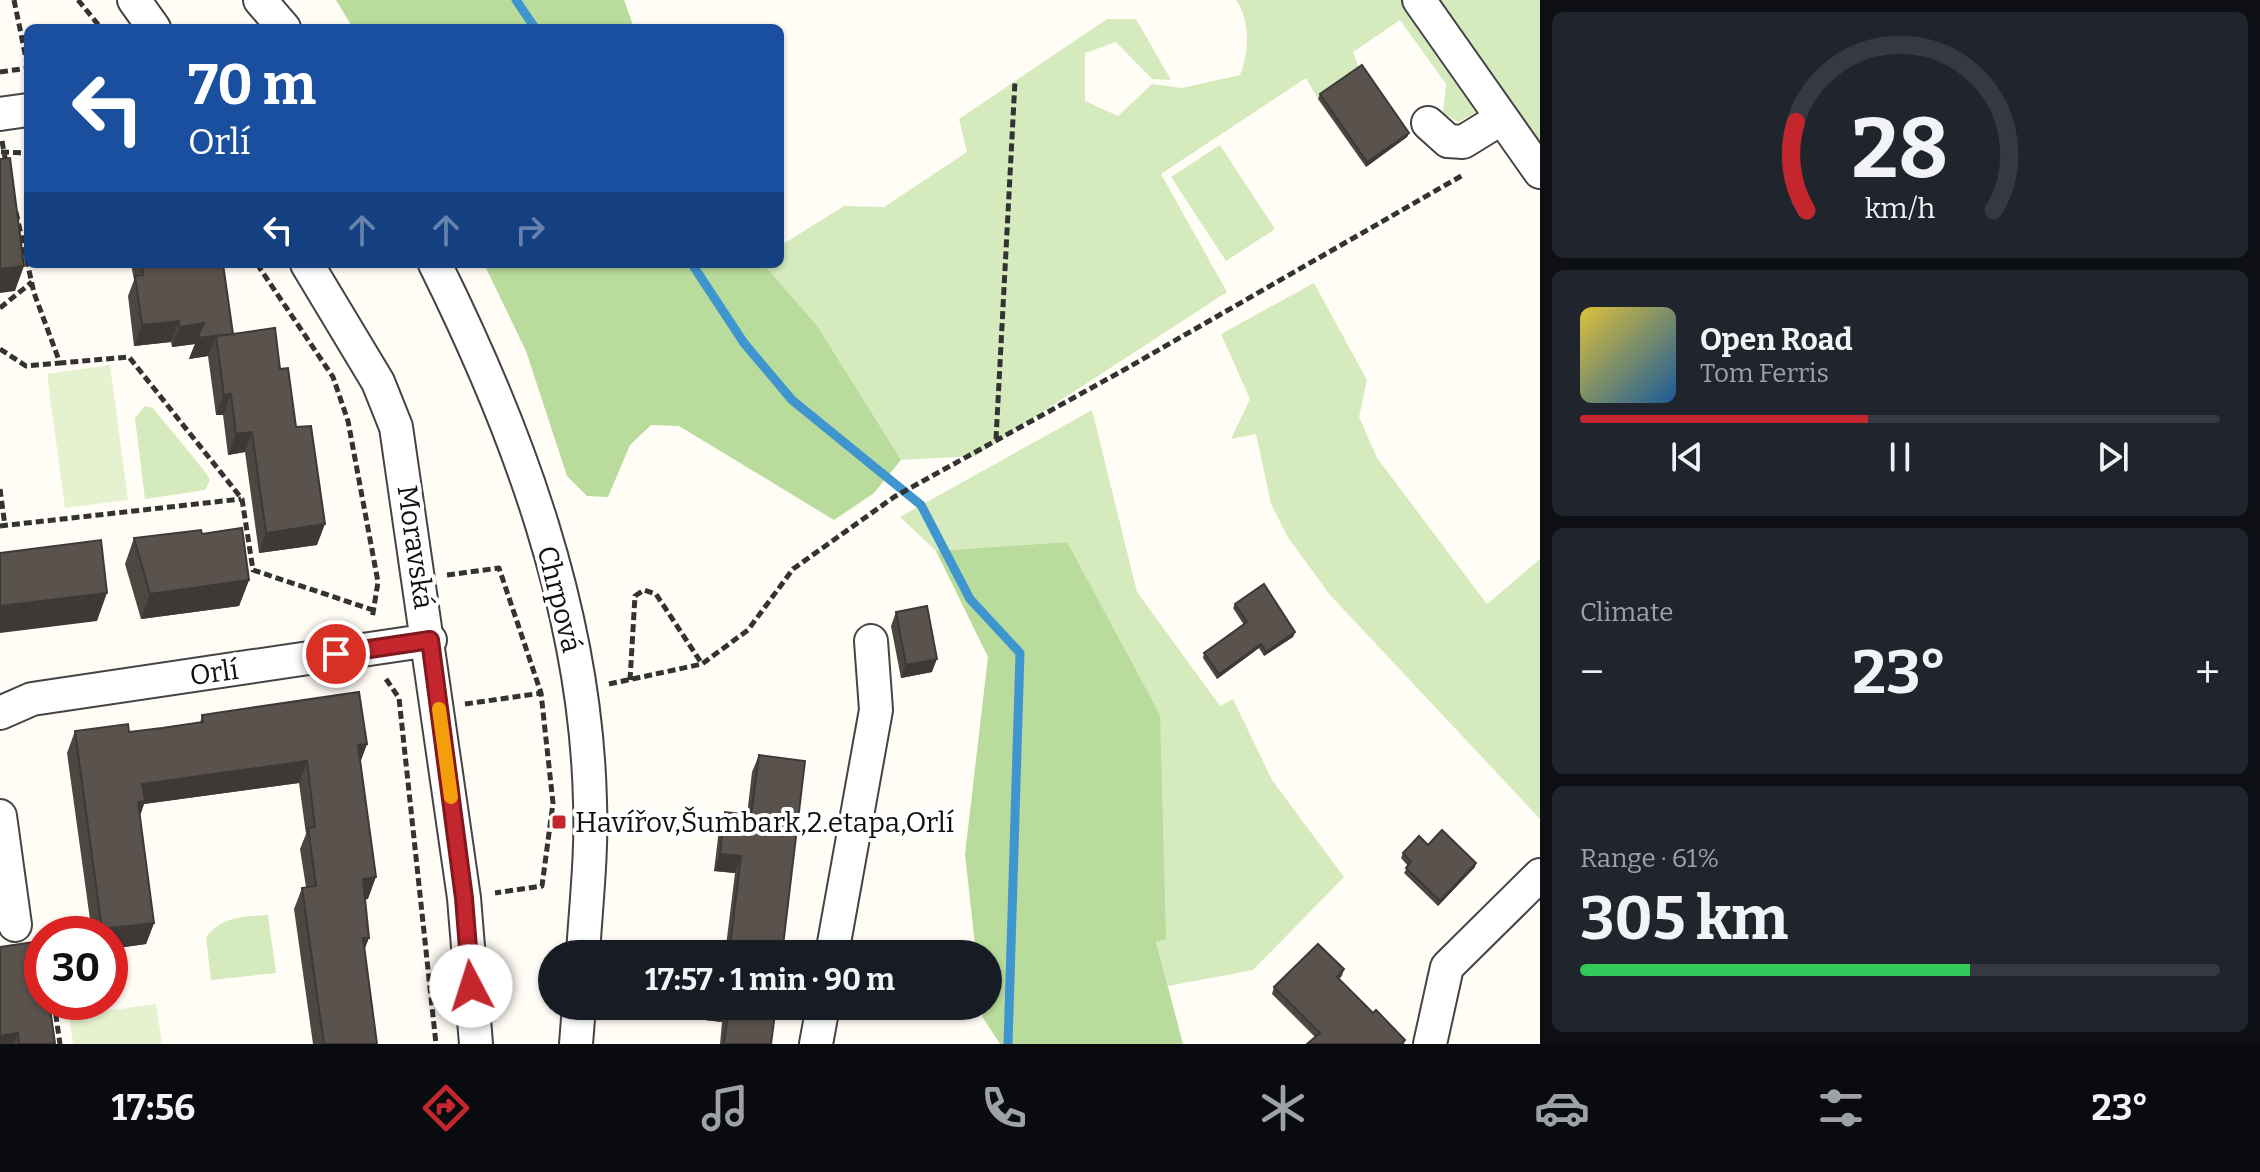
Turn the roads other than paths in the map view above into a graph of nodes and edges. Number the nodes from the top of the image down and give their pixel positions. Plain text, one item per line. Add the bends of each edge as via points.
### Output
1 (134, 0) edge
2 (260, 0) edge
3 (1419, 0) edge
4 (151, 24) edge
5 (281, 24) edge
6 (24, 111) edge
7 (0, 114) edge
8 (1502, 118) junction
9 (1428, 123) dead end
10 (1540, 172) edge
11 (309, 268) edge
12 (437, 268) edge
13 (430, 640) junction
14 (871, 641) dead end
15 (0, 713) edge
16 (0, 816) edge
17 (2, 852) edge
18 (1540, 875) edge
19 (15, 925) dead end
20 (584, 940) edge
21 (835, 940) edge
22 (578, 1020) edge
23 (820, 1020) edge
24 (476, 1044) edge
25 (576, 1044) edge
26 (816, 1044) edge
27 (1430, 1044) edge

1 - 4 street
2 - 5 street
3 - 8 street
6 - 7 street
8 - 9 street via 1463,142 1448,141
8 - 10 street
11 - 13 street, Moravská via 388,403 403,460
12 - 20 street, Chrpová via 479,352 519,453 572,643 590,803
13 - 15 street, Orlí via 32,699
13 - 24 street, Moravská via 464,898
14 - 21 street via 876,710
16 - 17 street
17 - 19 street
18 - 27 street via 1447,967
22 - 25 street
23 - 26 street

